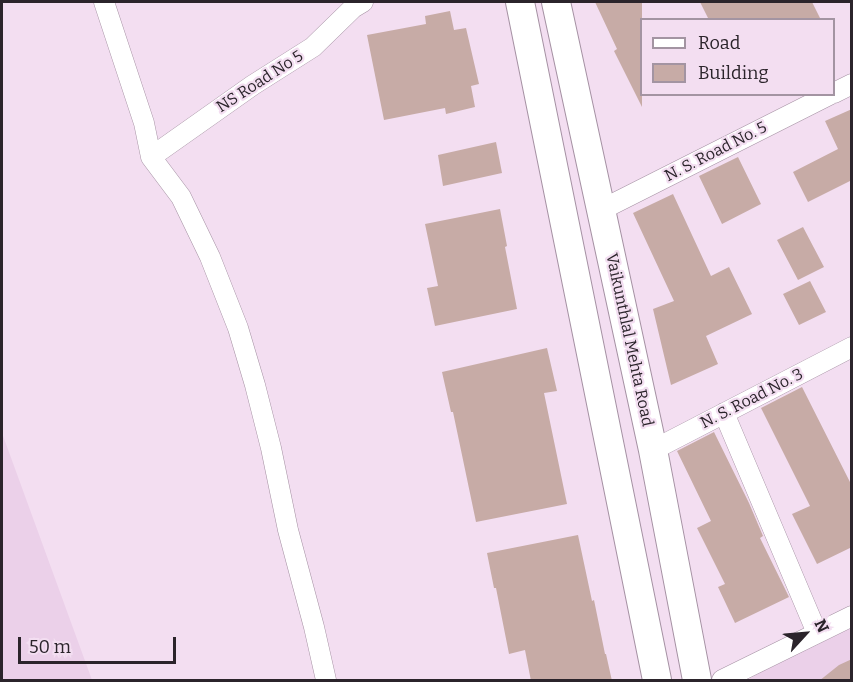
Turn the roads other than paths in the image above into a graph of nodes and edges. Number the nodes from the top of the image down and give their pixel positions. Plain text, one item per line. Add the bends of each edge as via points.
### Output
1 (104, 2) edge
2 (363, 2) edge
3 (520, 2) edge
4 (556, 2) edge
5 (852, 84) edge
6 (835, 92) edge
7 (828, 96) edge
8 (151, 157) junction
9 (601, 210) junction
10 (852, 347) edge
11 (724, 413) junction
12 (653, 450) junction
13 (852, 616) edge
14 (817, 633) junction
15 (326, 681) edge
16 (657, 681) edge
17 (697, 681) edge
18 (722, 681) edge

1 - 8 street via 144,123
2 - 8 street, NS Road No 5 via 314,47
3 - 16 main road
4 - 9 main road, Vaikunthlal Mehta Road
5 - 6 street, N. S. Road No. 5
7 - 9 street, N. S. Road No. 5
8 - 15 street via 181,197 238,328 258,395
9 - 12 main road, Vaikunthlal Mehta Road
10 - 11 street, N. S. Road No. 3
11 - 12 street, N. S. Road No. 3
11 - 14 street
12 - 17 main road, Vaikunthlal Mehta Road
13 - 14 street
14 - 18 street

